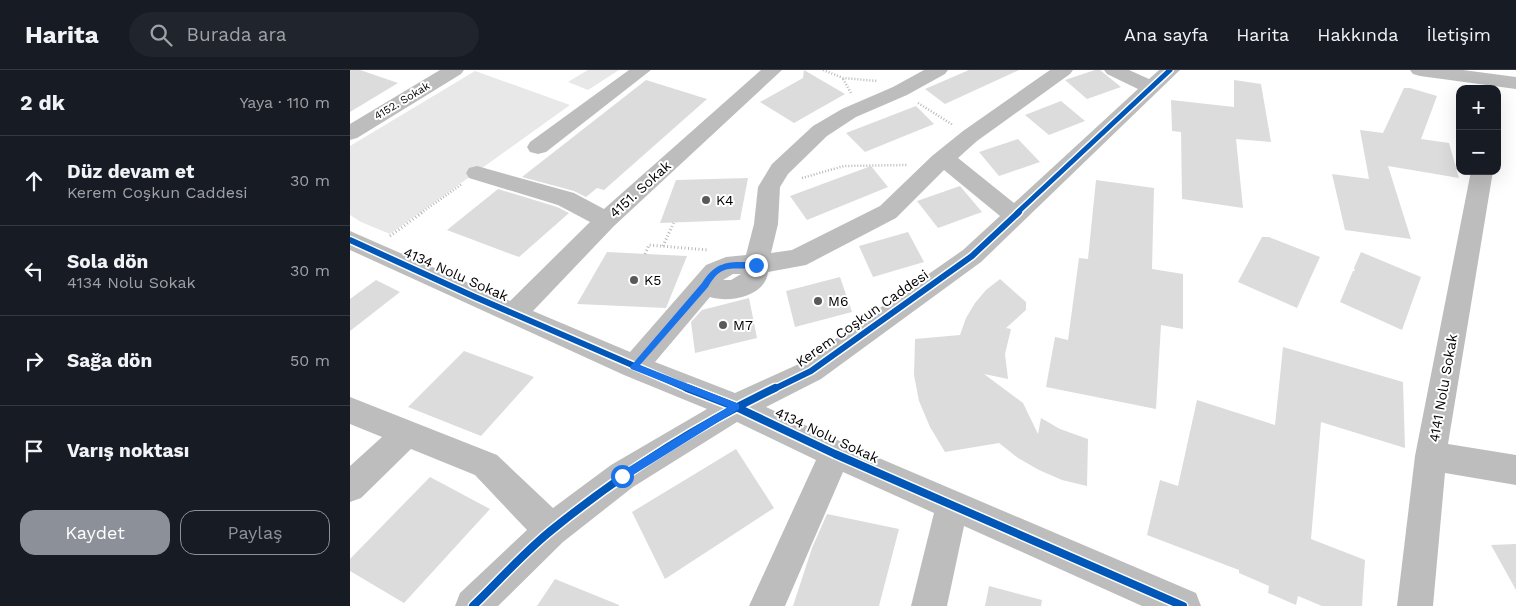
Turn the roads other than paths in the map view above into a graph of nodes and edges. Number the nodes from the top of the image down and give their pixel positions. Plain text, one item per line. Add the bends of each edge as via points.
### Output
1 (454, 70) edge
2 (641, 70) edge
3 (772, 70) edge
4 (938, 70) edge
5 (1063, 70) edge
6 (1114, 70) edge
7 (1420, 70) edge
8 (1160, 78) edge
9 (1505, 87) edge
10 (350, 133) edge
11 (538, 147) dead end
12 (941, 161) junction
13 (478, 173) road end
14 (1481, 175) edge
15 (1015, 216) junction
16 (606, 220) junction
17 (361, 245) edge
18 (756, 265) junction
19 (513, 314) junction
20 (634, 367) junction
21 (736, 407) junction
22 (350, 410) edge
23 (407, 433) junction
24 (835, 454) junction
25 (1431, 456) junction
26 (1516, 470) edge
27 (350, 487) edge
28 (952, 504) junction
29 (551, 530) junction
30 (473, 606) edge
31 (767, 606) edge
32 (929, 606) edge
33 (1184, 606) edge
34 (1415, 606) edge

1 - 10 street, 4152. Sokak
2 - 11 street
3 - 16 street, 4151. Sokak
4 - 18 street via 849,113 820,131 780,169 769,187 766,224
5 - 12 street via 970,136
6 - 8 street
7 - 9 street
8 - 15 street, Kerem Coşkun Caddesi
12 - 15 street
12 - 18 street via 888,212 797,258
13 - 16 street via 566,199
14 - 25 street, 4141 Nolu Sokak
15 - 21 street, Kerem Coşkun Caddesi via 972,256 811,371
16 - 19 street, 4151. Sokak
17 - 19 street, 4134 Nolu Sokak
18 - 20 street via 755,276 743,288 719,292 705,285
19 - 20 street, 4134 Nolu Sokak
20 - 21 street, 4134 Nolu Sokak
21 - 24 street, 4134 Nolu Sokak
21 - 29 street, Kerem Coşkun Caddesi via 622,476
22 - 23 street
23 - 27 street
23 - 29 street via 486,465
24 - 28 street, 4134 Nolu Sokak
24 - 31 street
25 - 26 street
25 - 34 street, 4141 Nolu Sokak
28 - 32 street
28 - 33 street, 4134 Nolu Sokak
29 - 30 street, Kerem Coşkun Caddesi

